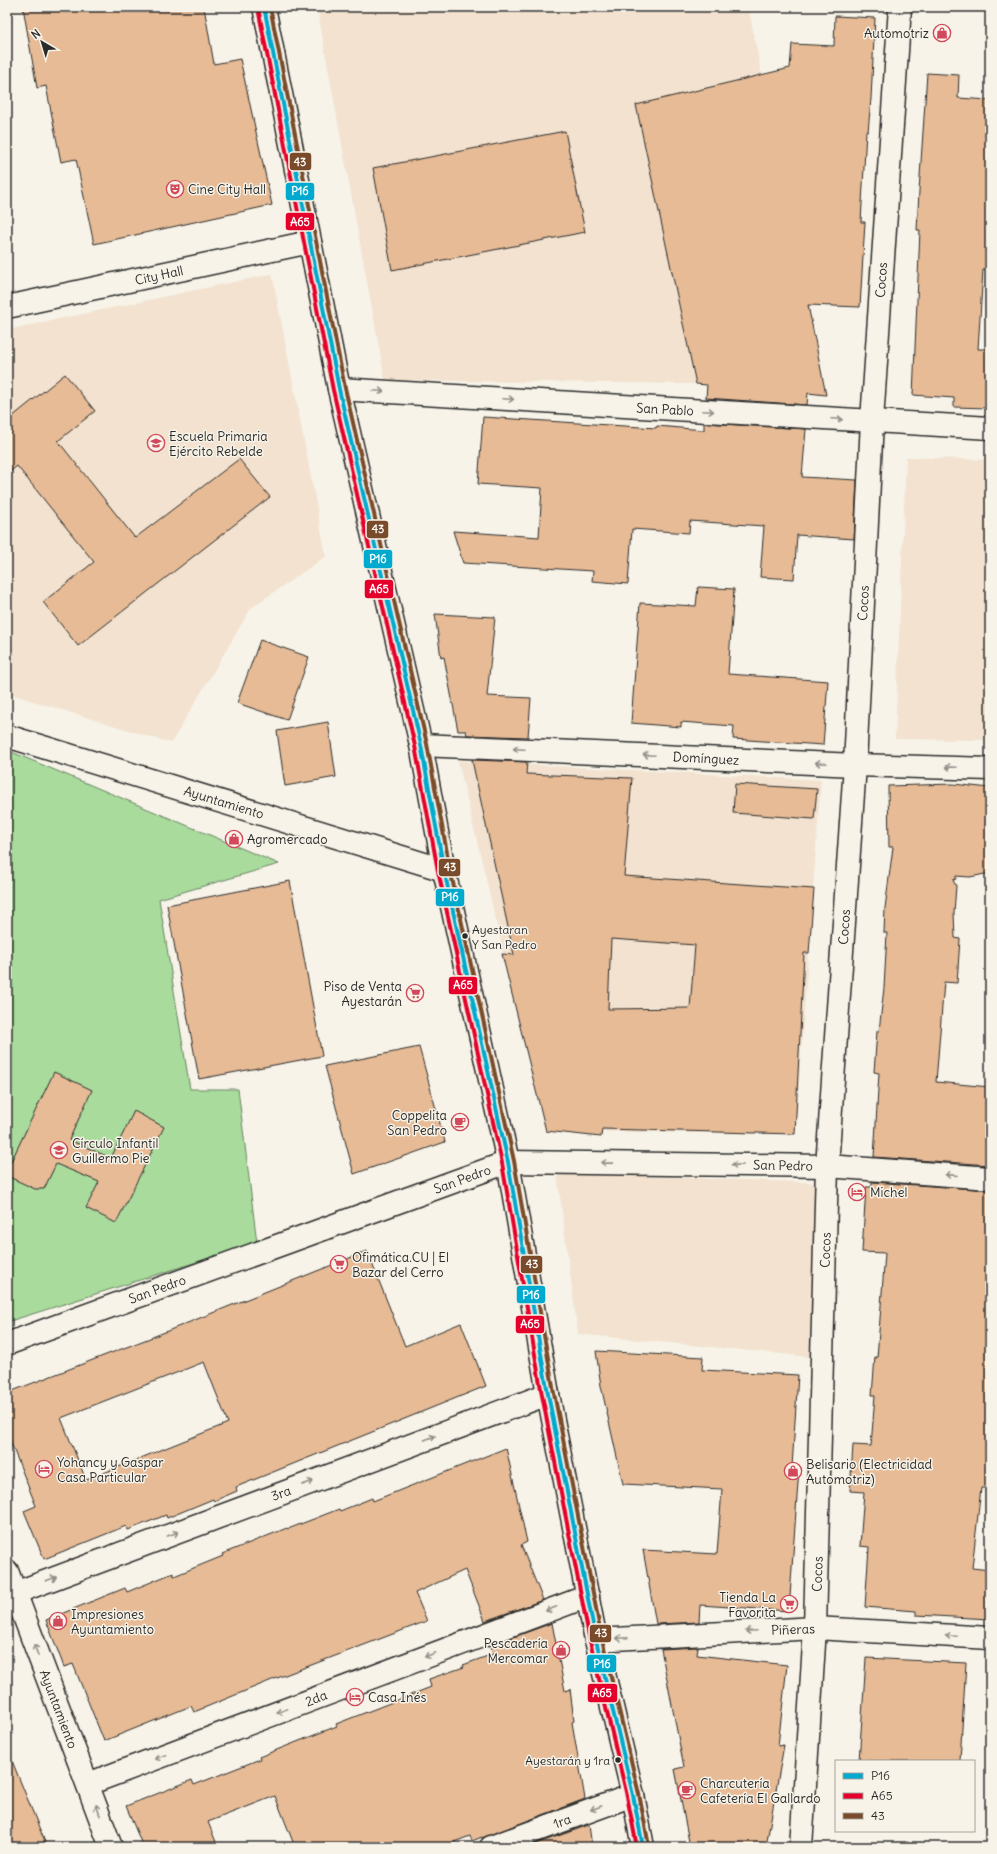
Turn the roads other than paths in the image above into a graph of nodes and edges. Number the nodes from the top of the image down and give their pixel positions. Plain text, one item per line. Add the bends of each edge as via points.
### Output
1 (264, 7) edge
2 (900, 7) edge
3 (310, 242) junction
4 (7, 308) edge
5 (339, 389) junction
6 (872, 421) junction
7 (990, 428) edge
8 (7, 740) edge
9 (421, 745) junction
10 (855, 764) junction
11 (990, 769) edge
12 (444, 870) junction
13 (508, 1162) junction
14 (828, 1166) junction
15 (990, 1178) edge
16 (7, 1344) edge
17 (548, 1394) junction
18 (7, 1571) edge
19 (15, 1593) junction
20 (588, 1596) junction
21 (815, 1628) junction
22 (990, 1638) edge
23 (596, 1640) junction
24 (88, 1784) junction
25 (633, 1795) junction
26 (111, 1847) edge
27 (491, 1847) edge
28 (643, 1847) edge
29 (801, 1847) edge

1 - 3 street
2 - 6 street, Cocos
3 - 4 street, City Hall
3 - 5 street
5 -> 6 street, San Pablo
5 - 9 street
6 - 7 street, San Pablo
6 - 10 street, Cocos
8 - 12 street, Ayuntamiento via 7,736
10 -> 9 street, Domínguez
9 - 12 street
11 -> 10 street, Domínguez
10 - 14 street, Cocos
12 - 13 street
14 -> 13 street, San Pedro
13 - 16 street, San Pedro
13 - 17 street
15 -> 14 street, San Pedro
14 - 21 street, Cocos
19 -> 17 street, 3ra
17 - 20 street
18 - 19 street, Ayuntamiento
24 -> 19 street, Ayuntamiento
20 - 23 street
20 -> 24 street, 2da
22 -> 21 street, Piñeras
21 -> 23 street, Piñeras
21 - 29 street, Cocos
23 - 25 street
26 -> 24 street, Ayuntamiento
25 -> 27 street, 1ra
25 - 28 street

